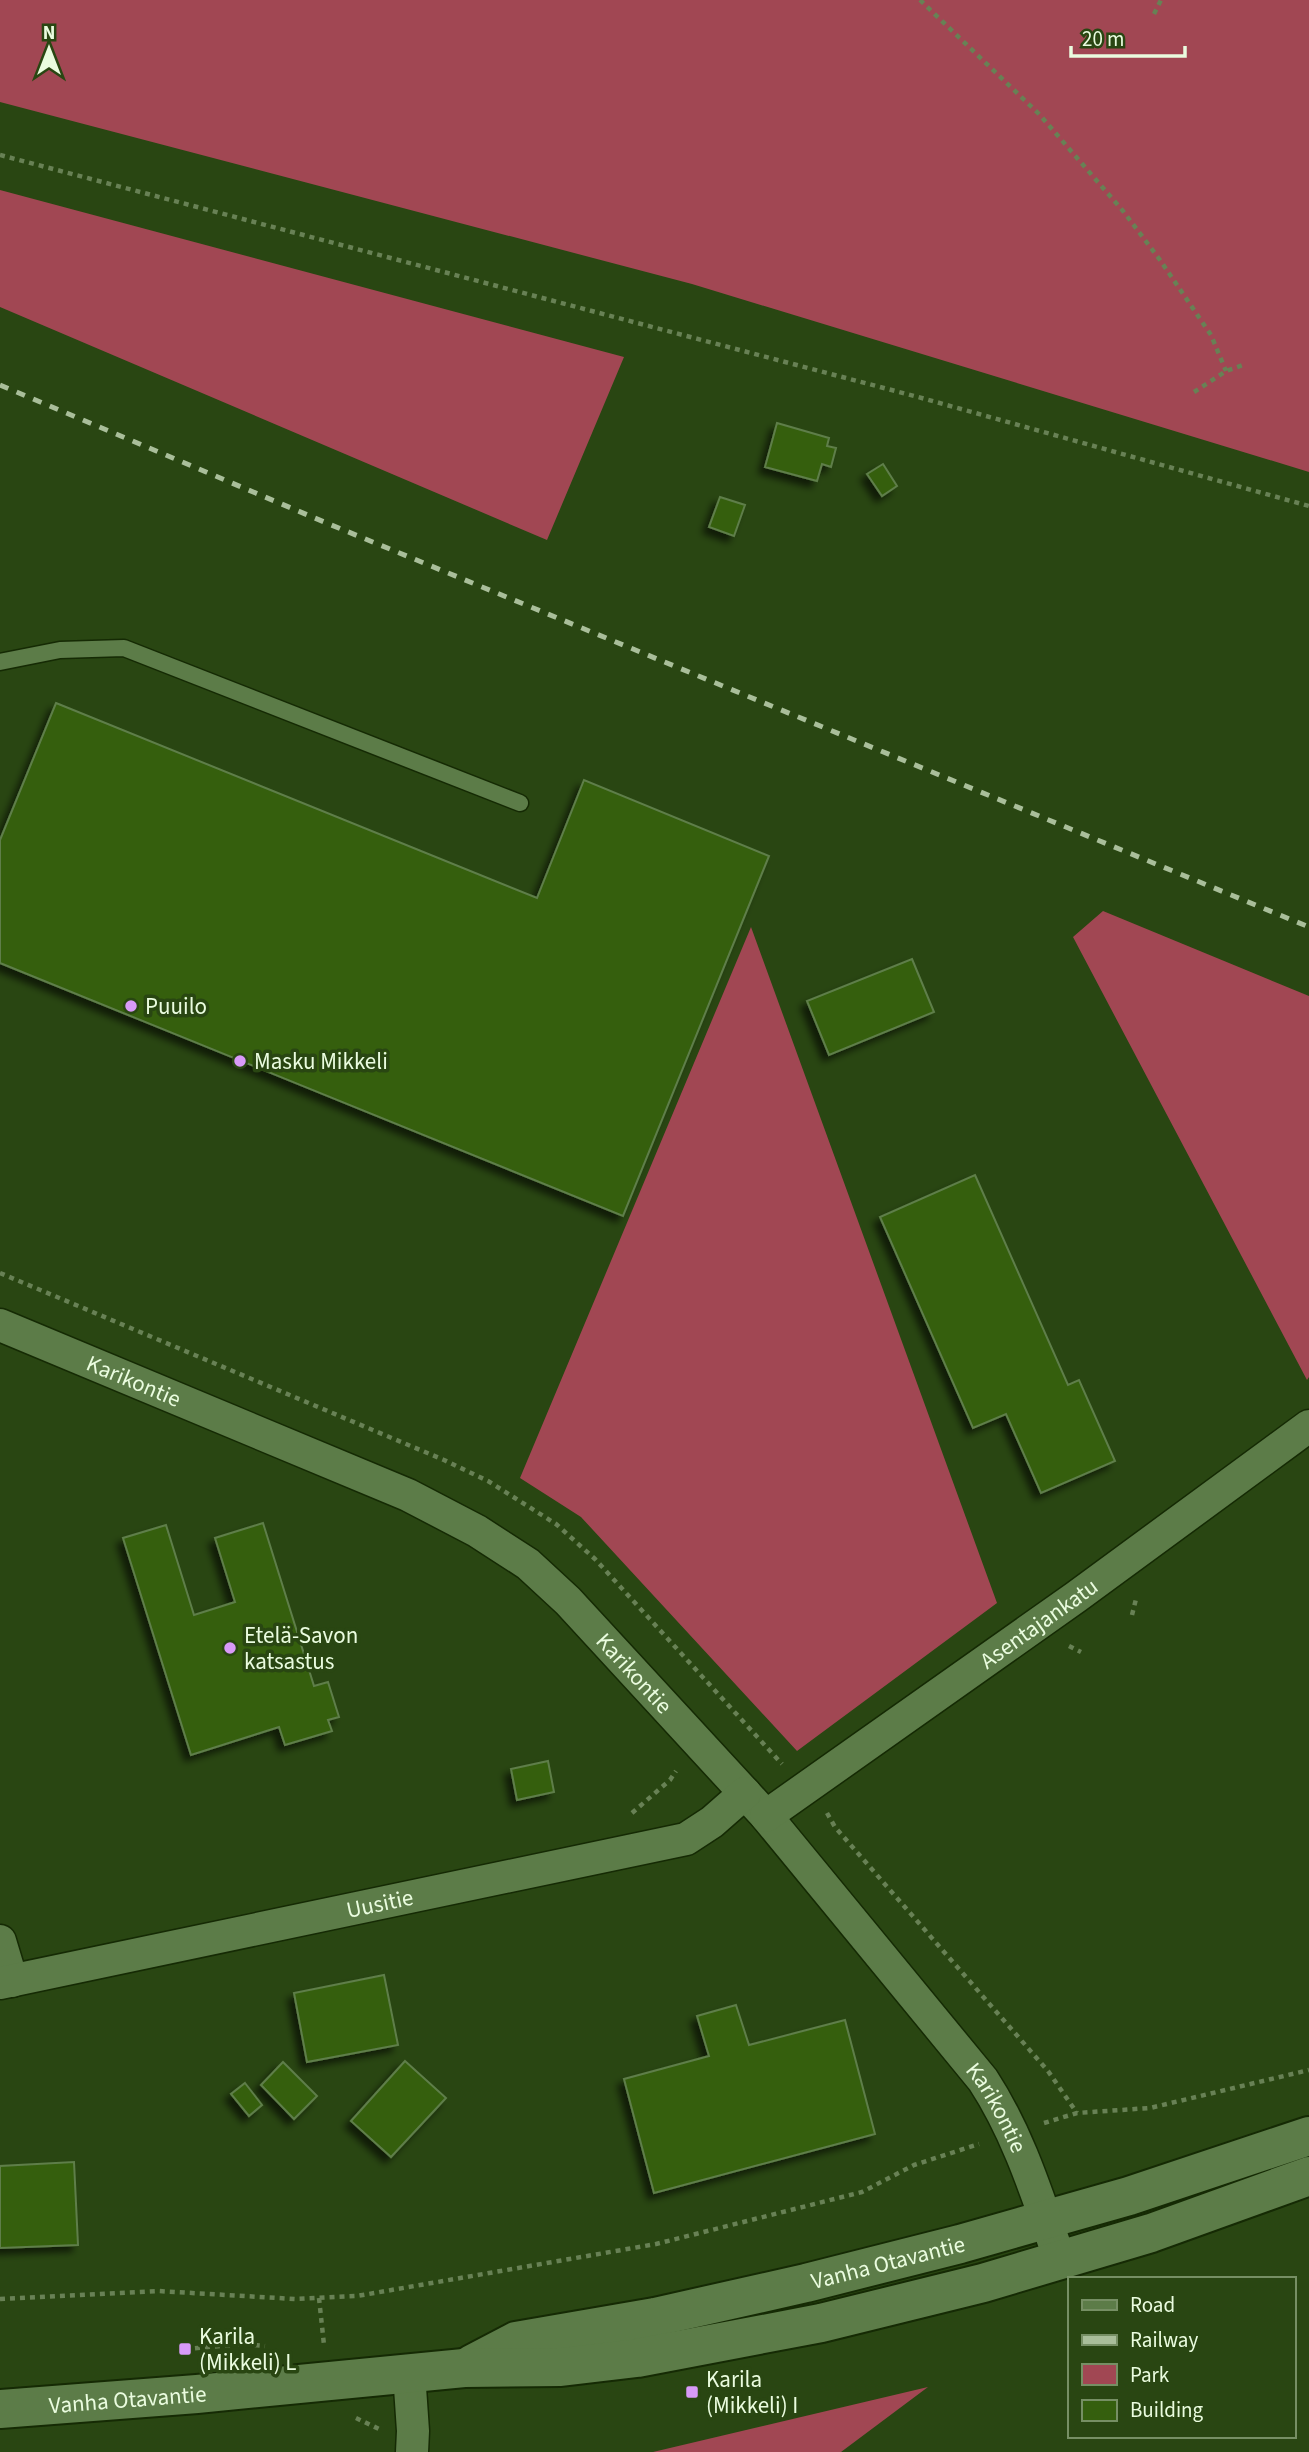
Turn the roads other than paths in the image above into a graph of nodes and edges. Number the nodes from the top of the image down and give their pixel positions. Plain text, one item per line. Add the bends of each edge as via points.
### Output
1 (0, 662) edge
2 (520, 803) dead end
3 (0, 1325) edge
4 (1309, 1426) edge
5 (745, 1793) junction
6 (766, 1816) junction
7 (0, 1941) edge
8 (6, 1982) edge
9 (1309, 2136) edge
10 (1309, 2176) edge
11 (1046, 2218) junction
12 (1060, 2260) junction
13 (464, 2368) junction
14 (409, 2373) junction
15 (0, 2409) edge
16 (412, 2449) edge

1 - 2 lane via 60,650 124,648
3 - 5 street, Karikontie via 408,1495 477,1531 528,1564 568,1601
4 - 6 street, Asentajankatu
5 - 6 street, Karikontie
5 - 8 street, Uusitie via 685,1839
6 - 11 street, Karikontie via 984,2080 1003,2111
7 - 8 street
9 - 11 main road, Vanha Otavantie via 1129,2196
10 - 12 main road, Vanha Otavantie via 1151,2233
11 - 12 street, Karikontie
11 - 13 main road, Vanha Otavantie via 806,2283 655,2317 516,2341
12 - 13 main road, Vanha Otavantie via 821,2323 637,2358 561,2367
13 - 14 main road, Vanha Otavantie
14 - 15 main road, Vanha Otavantie
14 - 16 street

